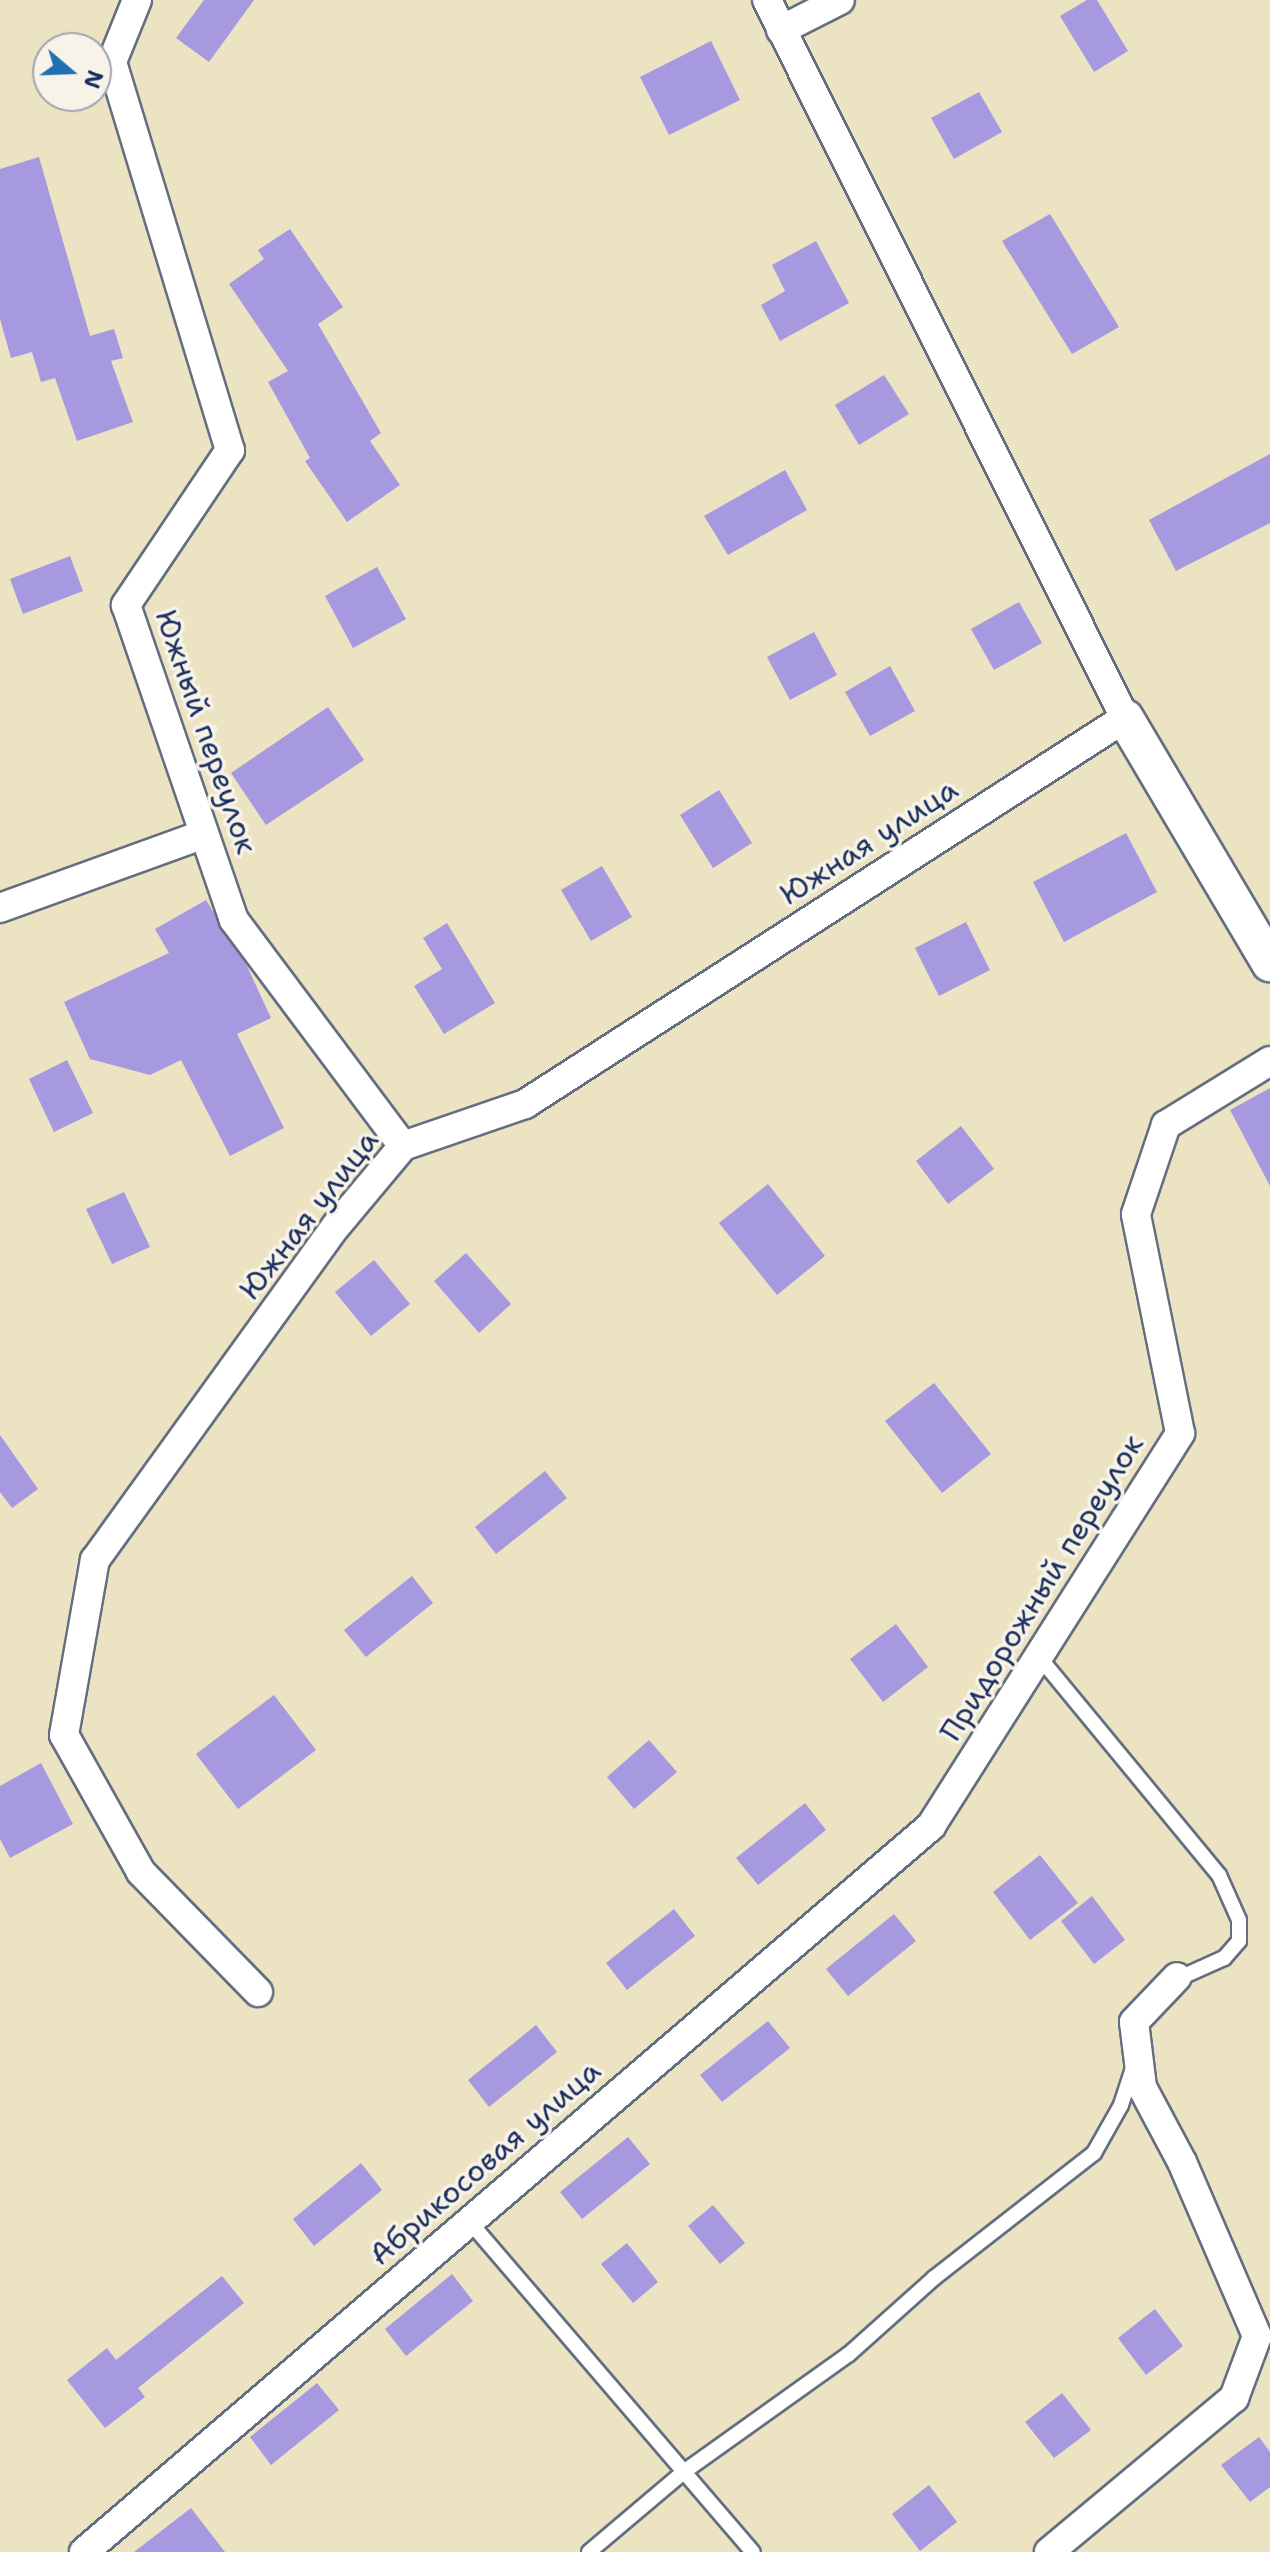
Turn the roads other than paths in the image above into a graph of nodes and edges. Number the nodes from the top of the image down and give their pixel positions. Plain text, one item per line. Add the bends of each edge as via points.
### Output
1 (137, 0) edge
2 (767, 0) edge
3 (840, 0) edge
4 (781, 30) junction
5 (1125, 718) junction
6 (204, 834) junction
7 (0, 908) edge
8 (1270, 963) edge
9 (1270, 1061) edge
10 (403, 1146) junction
11 (1040, 1658) junction
12 (931, 1826) joint
13 (1177, 1977) joint
14 (258, 1992) dead end
15 (1134, 2022) junction
16 (469, 2221) junction
17 (685, 2471) junction
18 (84, 2552) edge
19 (589, 2552) edge
20 (753, 2552) edge
21 (1049, 2552) edge

1 - 6 street, Южный переулок via 112,62 230,450 126,605
2 - 4 street
3 - 4 street
4 - 5 street
5 - 8 street
5 - 10 street, Южная улица via 525,1104
6 - 7 street
6 - 10 street, Южный переулок via 234,920
9 - 11 street, Придорожный переулок via 1166,1125 1136,1214 1180,1433
10 - 14 street, Южная улица via 337,1225 95,1560 64,1735 141,1872
11 - 12 street, Придорожный переулок
11 - 13 lane via 1219,1875 1234,1909 1239,1941 1224,1958
12 - 16 street, Абрикосовая улица
13 - 15 street
15 - 17 lane via 1133,2067 1121,2105 1094,2153 934,2278 849,2354
15 - 21 street via 1142,2087 1182,2162 1257,2336 1234,2398
16 - 17 lane
16 - 18 street, Абрикосовая улица
17 - 19 lane
17 - 20 lane

